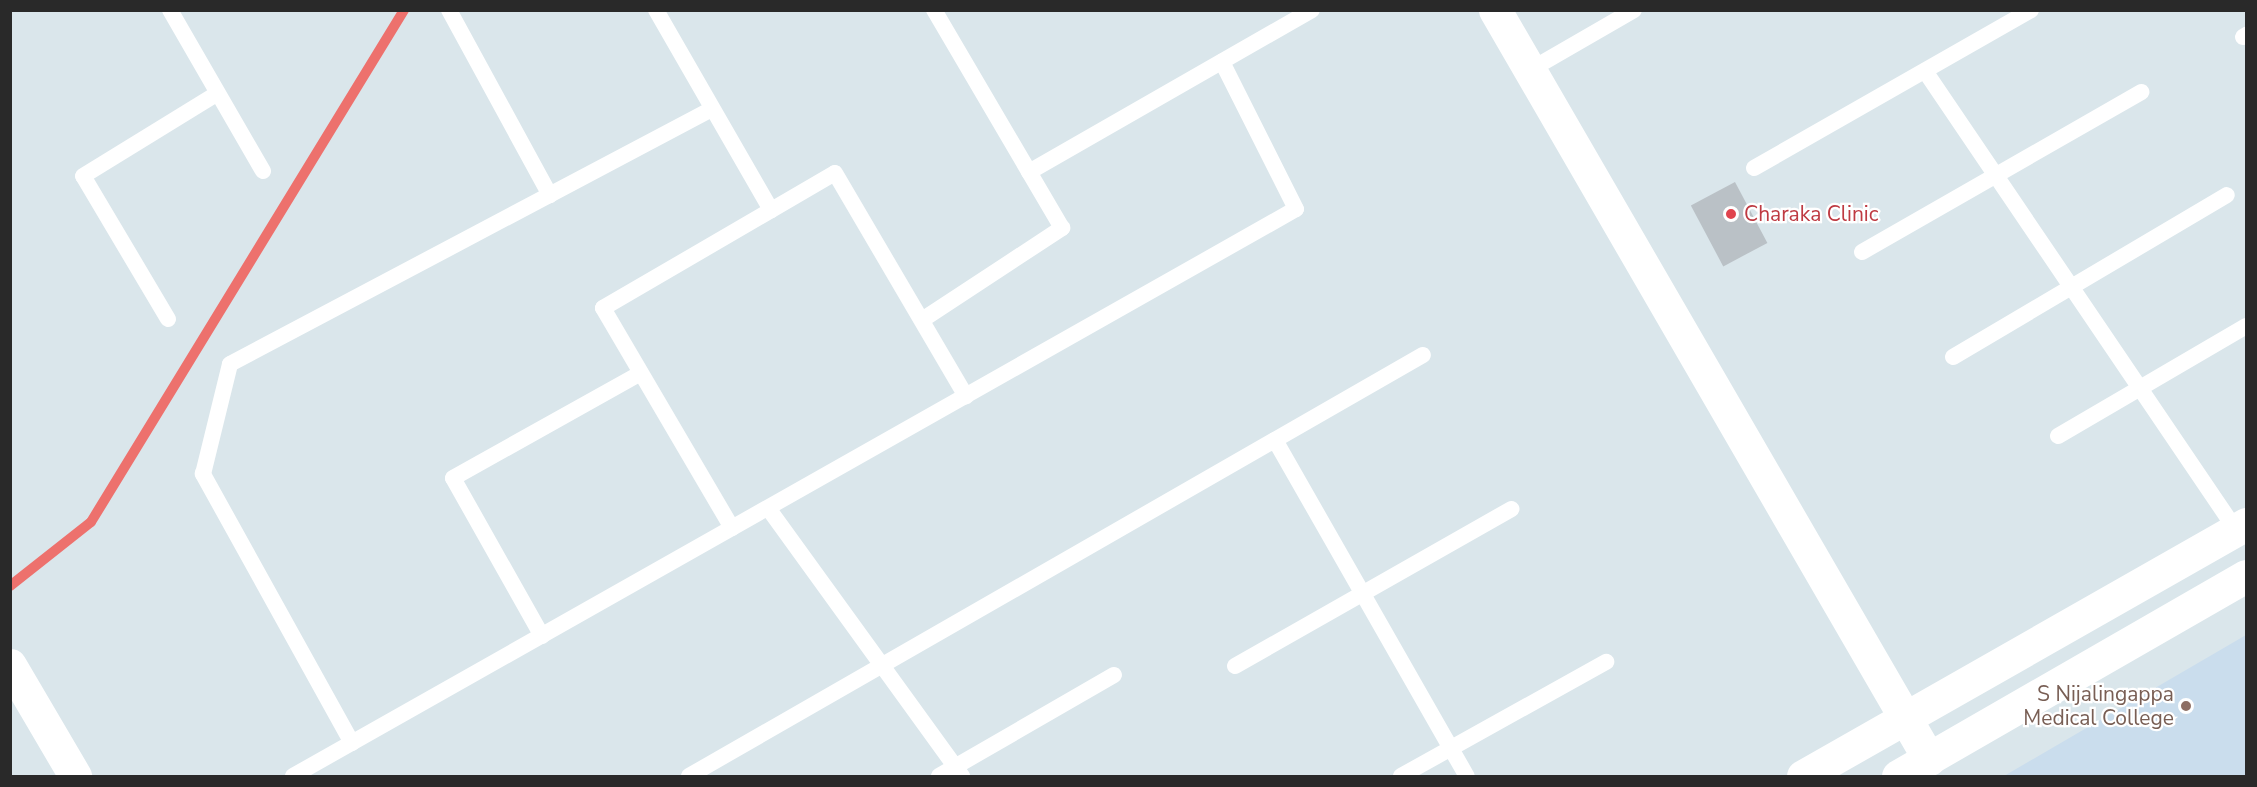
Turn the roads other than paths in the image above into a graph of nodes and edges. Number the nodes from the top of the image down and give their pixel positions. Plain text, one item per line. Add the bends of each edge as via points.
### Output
1 (170, 10) edge
2 (449, 10) edge
3 (656, 10) edge
4 (934, 10) edge
5 (1312, 10) edge
6 (1495, 10) edge
7 (1634, 10) edge
8 (2031, 10) edge
9 (1222, 62) junction
10 (1530, 70) junction
11 (1925, 71) junction
12 (2141, 92) dead end
13 (218, 93) junction
14 (710, 110) junction
15 (1754, 168) dead end
16 (263, 171) dead end
17 (1029, 172) junction
18 (1996, 176) junction
19 (550, 195) junction
20 (2227, 195) dead end
21 (771, 210) junction
22 (1862, 252) dead end
23 (2071, 287) junction
24 (168, 319) dead end
25 (922, 320) junction
26 (2247, 326) edge
27 (1423, 355) dead end
28 (1953, 357) dead end
29 (641, 373) junction
30 (2140, 388) junction
31 (966, 396) junction
32 (2058, 436) dead end
33 (1275, 440) junction
34 (768, 508) junction
35 (1511, 508) dead end
36 (2241, 527) edge
37 (732, 528) junction
38 (2247, 576) edge
39 (1362, 593) junction
40 (542, 636) junction
41 (1606, 662) dead end
42 (10, 665) edge
43 (882, 665) junction
44 (1235, 666) dead end
45 (1114, 675) dead end
46 (1905, 718) junction
47 (352, 743) junction
48 (1451, 748) junction
49 (1929, 759) junction
50 (958, 772) edge
51 (75, 777) edge
52 (293, 777) edge
53 (689, 777) edge
54 (939, 777) edge
55 (1401, 777) edge
56 (1467, 777) edge
57 (1803, 777) edge
58 (1898, 777) edge

1 - 13 lane
2 - 19 lane
3 - 14 lane
4 - 17 lane
5 - 9 lane
6 - 10 street
7 - 10 lane
8 - 11 lane
9 - 17 lane
9 - 31 lane via 1296,209
10 - 46 street
11 - 15 lane
11 - 18 lane
12 - 18 lane
13 - 16 lane
13 - 24 lane via 83,176
14 - 19 lane
14 - 21 lane
17 - 25 lane via 1062,228
18 - 22 lane
18 - 23 lane
19 - 47 lane via 230,364 203,474
20 - 23 lane
21 - 25 lane via 835,173
21 - 29 lane via 603,308
23 - 28 lane
23 - 30 lane
25 - 31 lane
26 - 30 lane
27 - 33 lane
29 - 37 lane
29 - 40 lane via 453,478
30 - 32 lane
30 - 36 lane
31 - 34 lane
33 - 39 lane
33 - 43 lane
34 - 37 lane
34 - 43 lane
35 - 39 lane
36 - 46 street
37 - 40 lane
38 - 49 street
39 - 44 lane
39 - 48 lane
40 - 47 lane
41 - 48 lane
42 - 51 street
43 - 50 lane
43 - 53 lane
45 - 50 lane
46 - 49 street
46 - 57 street
47 - 52 lane
48 - 55 lane
48 - 56 lane
49 - 58 street
50 - 54 lane

